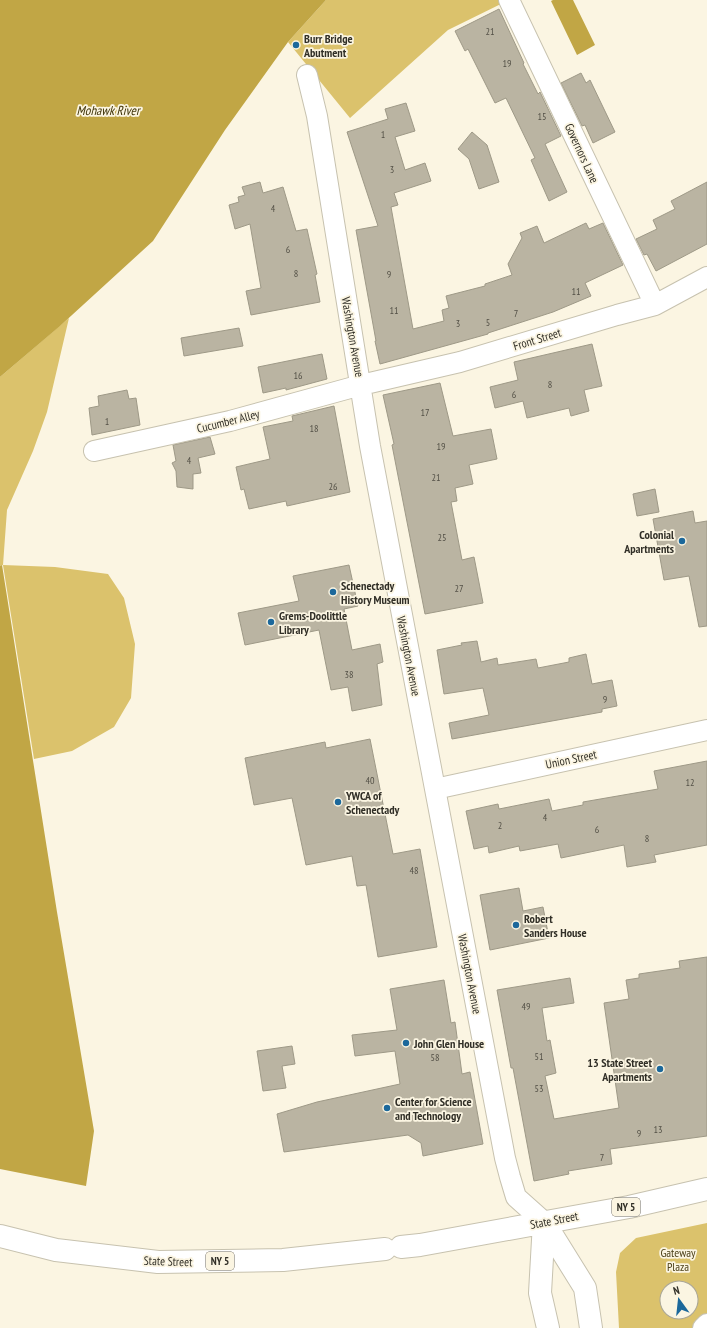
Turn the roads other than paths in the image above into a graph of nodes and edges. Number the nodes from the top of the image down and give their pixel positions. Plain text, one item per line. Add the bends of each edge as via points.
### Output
1 (509, 0) edge
2 (307, 74) dead end
3 (707, 277) edge
4 (655, 305) junction
5 (361, 385) junction
6 (94, 451) dead end
7 (707, 730) edge
8 (435, 788) junction
9 (707, 1190) edge
10 (544, 1222) junction
11 (0, 1236) edge
12 (707, 1324) edge
13 (548, 1328) edge
14 (591, 1328) edge
15 (703, 1328) edge

1 - 4 street, Governors Lane
2 - 5 street, Washington Avenue via 317,116
3 - 4 street, Front Street
4 - 5 street, Front Street via 460,362
5 - 6 street, Cucumber Alley via 230,421
5 - 8 street, Washington Avenue via 370,446
7 - 8 street, Union Street
8 - 10 street, Washington Avenue via 510,1177 516,1197
9 - 10 main road, State Street / NY 5
10 - 11 main road, State Street / NY 5 via 420,1245 283,1260 158,1262 56,1250
10 - 13 main road via 540,1293
10 - 14 main road, Washington Avenue via 585,1288
12 - 15 street

